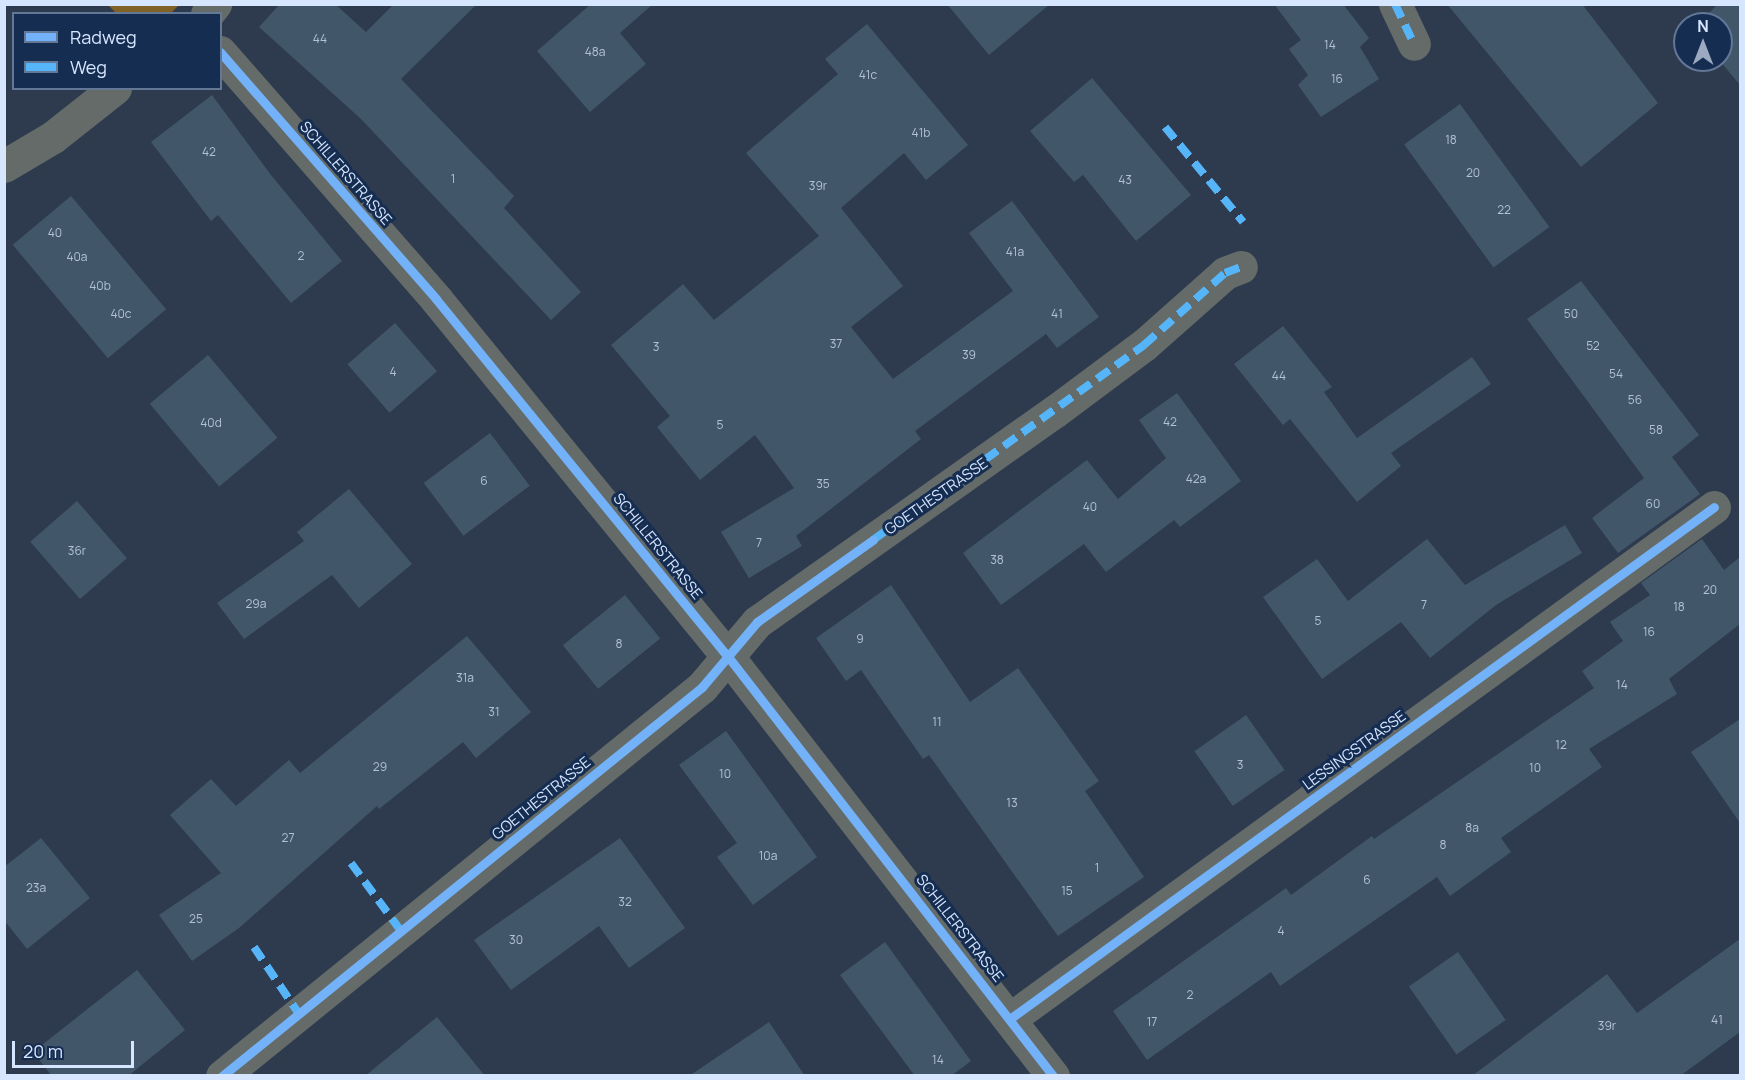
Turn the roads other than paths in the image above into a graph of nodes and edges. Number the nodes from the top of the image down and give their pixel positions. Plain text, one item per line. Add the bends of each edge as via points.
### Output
1 (1395, 4) edge
2 (1414, 44) dead end
3 (222, 54) edge
4 (112, 90) edge
5 (4, 166) edge
6 (1241, 267) dead end
7 (1714, 507) dead end
8 (726, 654) junction
9 (1011, 1018) junction
10 (222, 1076) edge
11 (1053, 1076) edge

1 - 2 street
3 - 8 street, SCHILLERSTRASSE via 436,299
4 - 5 street via 53,137
6 - 8 street, GOETHESTRASSE via 1225,273 1144,345 1054,412 757,622
7 - 9 street, LESSINGSTRASSE
8 - 9 street, SCHILLERSTRASSE
8 - 10 street, GOETHESTRASSE via 702,687
9 - 11 street, SCHILLERSTRASSE

